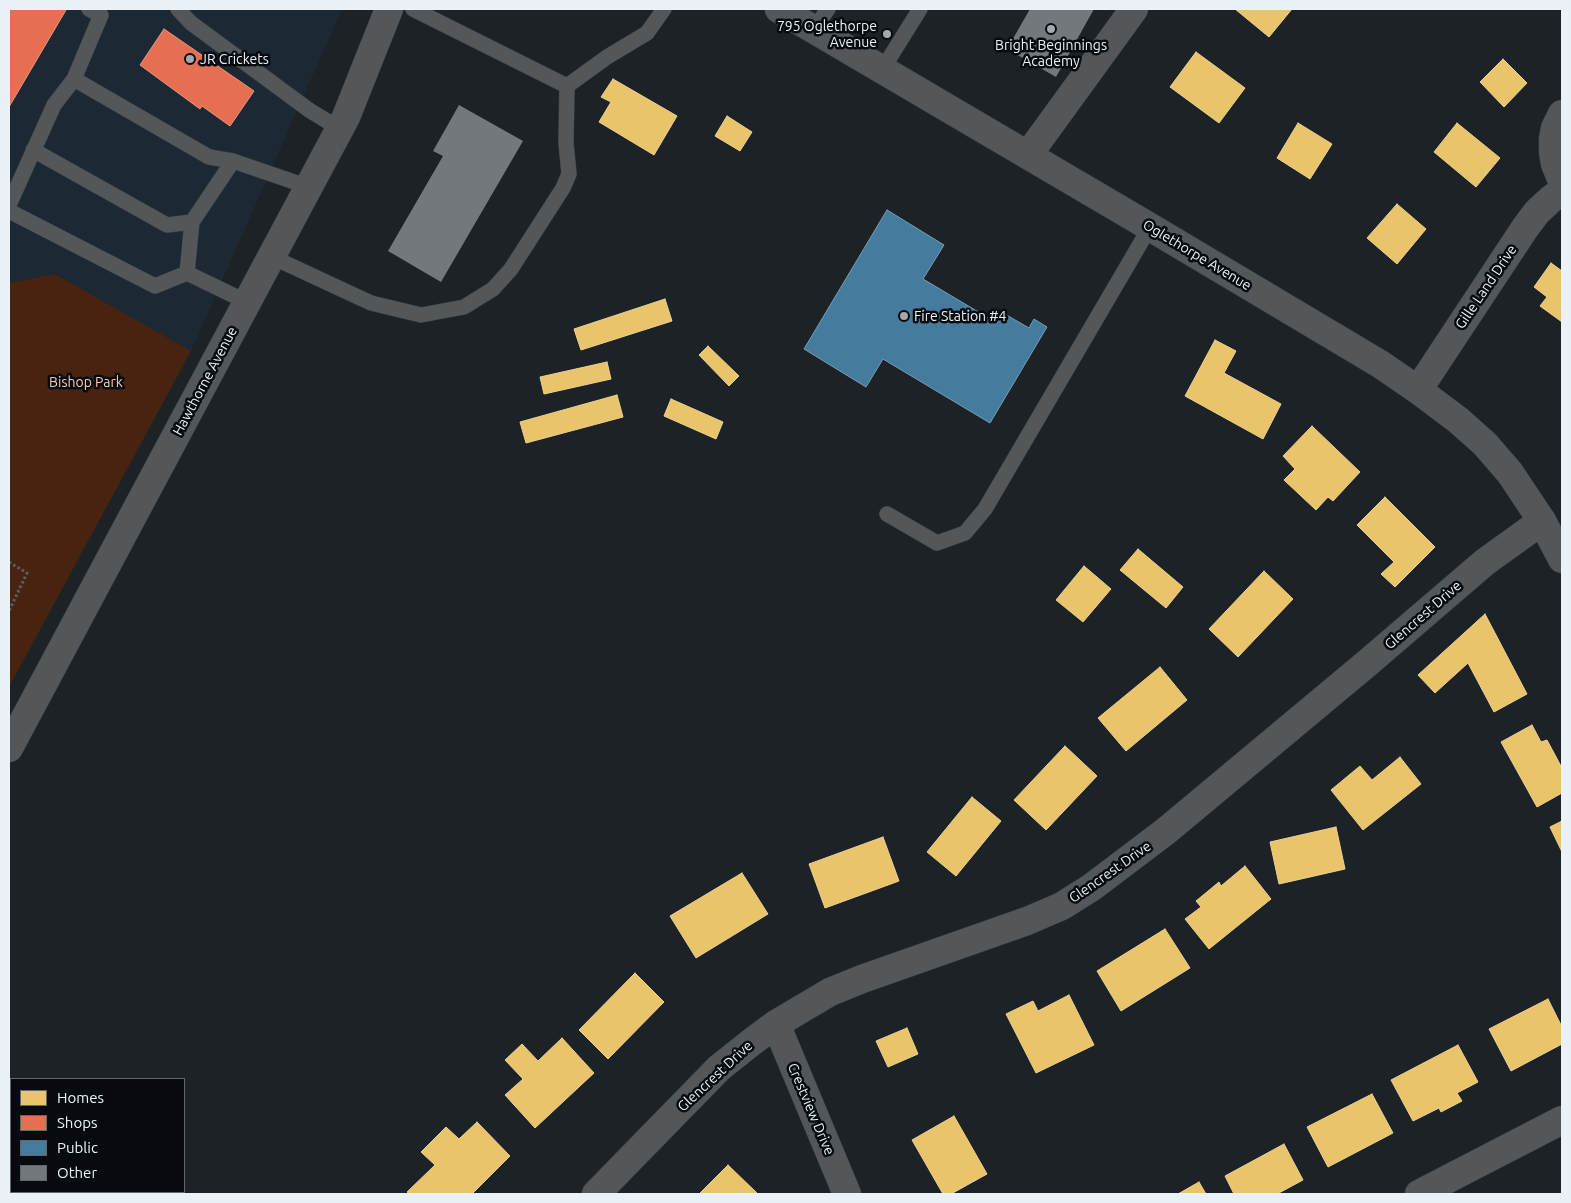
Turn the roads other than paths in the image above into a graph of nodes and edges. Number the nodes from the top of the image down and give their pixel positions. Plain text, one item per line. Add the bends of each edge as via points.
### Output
1 (89, 9) edge
2 (178, 9) edge
3 (389, 9) edge
4 (413, 9) edge
5 (664, 9) edge
6 (779, 9) edge
7 (920, 9) edge
8 (1134, 9) edge
9 (821, 19) edge
10 (882, 70) junction
11 (74, 79) junction
12 (567, 86) junction
13 (1562, 114) edge
14 (340, 129) junction
15 (33, 150) junction
16 (1028, 156) junction
17 (233, 161) junction
18 (1562, 181) edge
19 (309, 187) junction
20 (1562, 191) edge
21 (9, 205) edge
22 (9, 211) edge
23 (192, 222) junction
24 (1150, 227) junction
25 (272, 256) junction
26 (186, 273) junction
27 (247, 302) junction
28 (1418, 390) junction
29 (886, 514) dead end
30 (1542, 521) junction
31 (1562, 559) edge
32 (9, 748) edge
33 (776, 1024) junction
34 (1562, 1120) edge
35 (1434, 1191) edge
36 (596, 1194) edge
37 (847, 1194) edge

1 - 11 lane via 100,15
2 - 14 lane via 191,23
3 - 14 street, Hawthorne Avenue
4 - 12 lane
5 - 12 lane via 647,33
6 - 9 street, Oglethorpe Avenue
7 - 10 lane
8 - 16 street
9 - 10 street, Oglethorpe Avenue
10 - 16 street, Oglethorpe Avenue
11 - 15 lane via 54,105
11 - 17 lane via 209,157
12 - 25 lane via 569,174 563,188 511,269 494,289 464,307 421,315 371,303
13 - 18 street via 1552,139 1555,164
14 - 19 street, Hawthorne Avenue
15 - 21 lane
15 - 23 lane via 167,226
16 - 24 street, Oglethorpe Avenue
17 - 19 lane
17 - 23 lane
19 - 25 street, Hawthorne Avenue
20 - 28 street, Gille Land Drive via 1537,212 1525,228
22 - 26 lane via 155,286
23 - 26 lane
24 - 28 street, Oglethorpe Avenue
24 - 29 lane via 985,509 965,533 938,543
25 - 27 street, Hawthorne Avenue
26 - 27 lane
27 - 32 street, Hawthorne Avenue
28 - 30 street, Oglethorpe Avenue via 1485,444 1510,473
30 - 31 street, Oglethorpe Avenue
30 - 33 street, Glencrest Drive via 1485,562 1166,831 1092,887 1062,906 1027,922 862,978 830,992
33 - 36 street, Glencrest Drive via 719,1068
33 - 37 street, Crestview Drive
34 - 35 street

